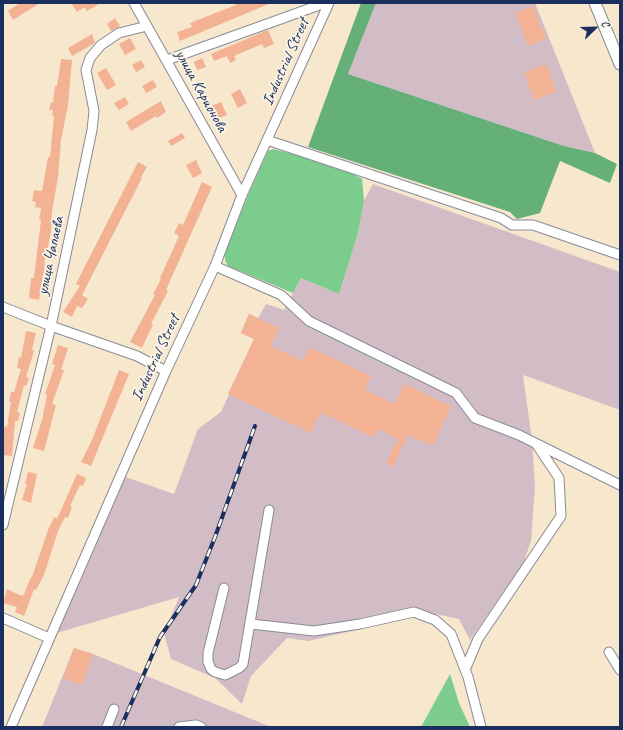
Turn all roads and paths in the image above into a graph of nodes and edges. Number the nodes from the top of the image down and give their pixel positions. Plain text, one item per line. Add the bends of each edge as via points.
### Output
1 (134, 3) edge
2 (325, 3) edge
3 (329, 3) edge
4 (595, 3) edge
5 (147, 26) junction
6 (167, 60) junction
7 (620, 64) edge
8 (267, 140) junction
9 (242, 195) junction
10 (620, 255) edge
11 (215, 266) junction
12 (3, 307) edge
13 (52, 326) junction
14 (166, 371) junction
15 (536, 444) junction
16 (620, 485) edge
17 (269, 510) dead end
18 (3, 525) edge
19 (224, 588) dead end
20 (3, 618) edge
21 (251, 624) junction
22 (49, 638) junction
23 (608, 652) dead end
24 (465, 670) junction
25 (620, 670) edge
26 (114, 709) dead end
27 (11, 727) edge
28 (107, 727) edge
29 (179, 727) edge
30 (200, 727) edge
31 (480, 727) edge

1 - 5 street, улица Карионова
2 - 6 street
3 - 8 street, Industrial Street
4 - 7 main road
5 - 6 street, улица Карионова
5 - 13 street, улица Чапаева via 119,33 101,45 90,58 86,70 94,111 92,130
6 - 9 street, улица Карионова
8 - 9 street, Industrial Street
8 - 10 street via 501,218 512,225 533,225
9 - 11 street, Industrial Street
11 - 14 street, Industrial Street
11 - 15 street via 281,295 309,321 456,393 475,418
12 - 13 street
13 - 14 street via 137,356
13 - 18 street, улица Чапаева
14 - 22 street, Industrial Street
15 - 16 street
15 - 24 street via 559,478 561,516 478,640
17 - 21 street
19 - 21 street via 208,654 211,668 215,672 229,674 243,664
20 - 22 street
21 - 24 street via 314,631 414,612 435,620 451,634
22 - 27 street, Industrial Street
23 - 25 street
24 - 31 street
26 - 28 street
29 - 30 street

